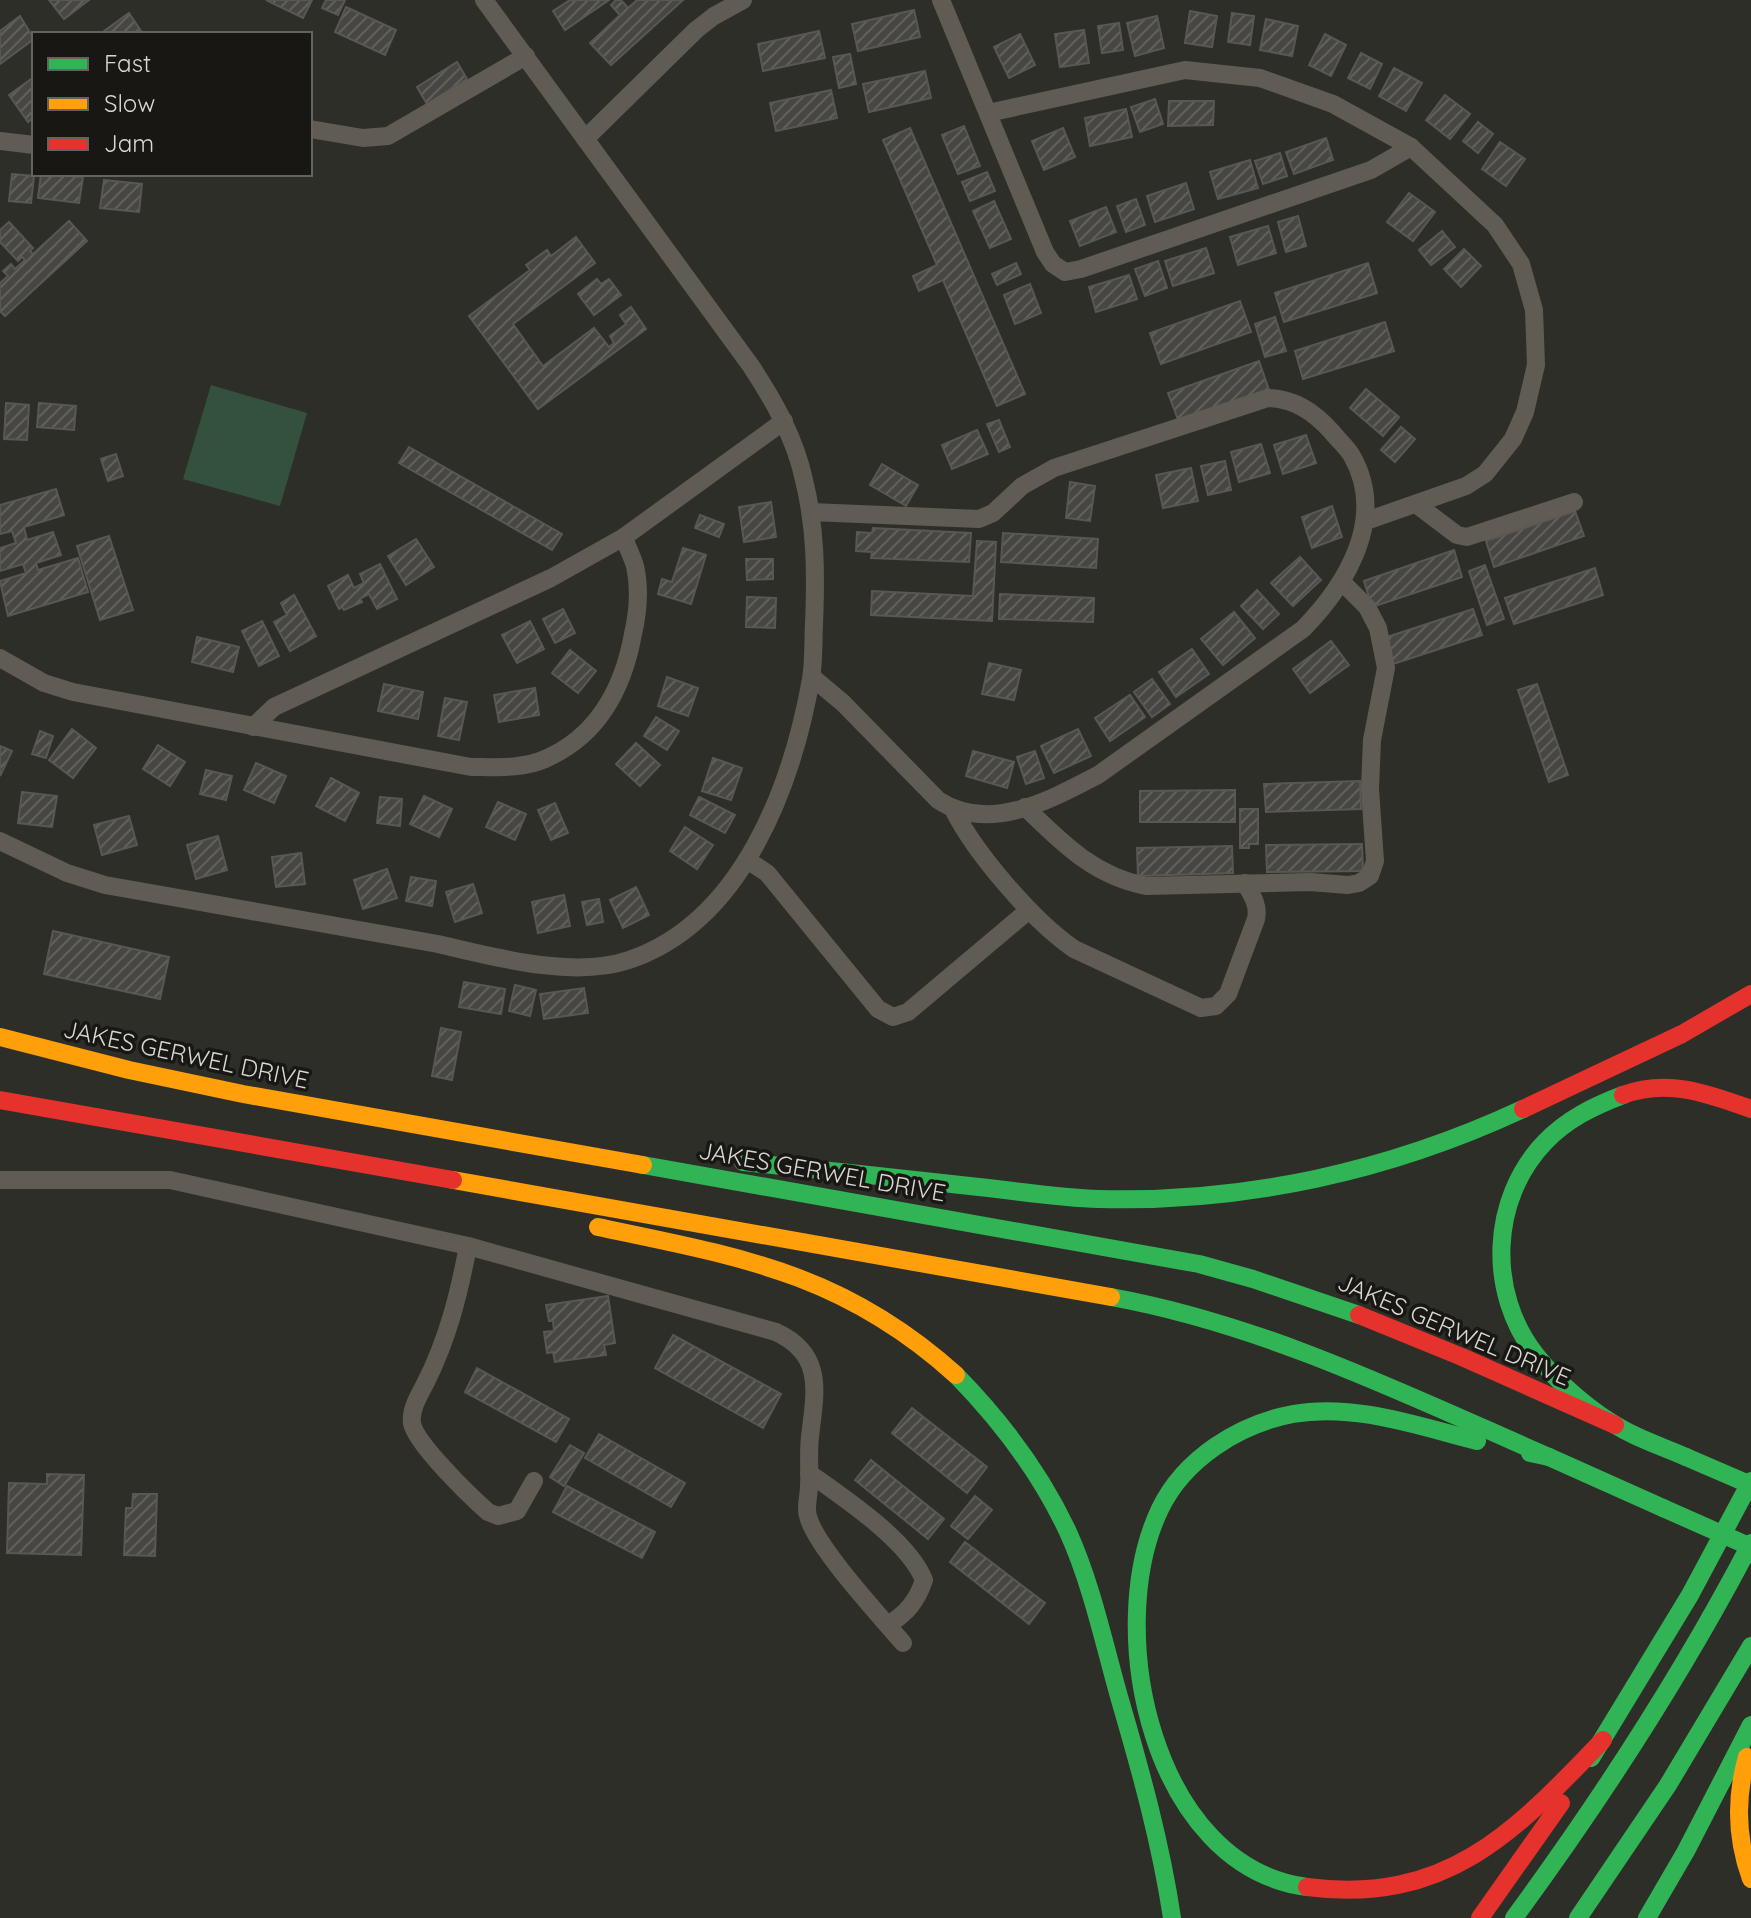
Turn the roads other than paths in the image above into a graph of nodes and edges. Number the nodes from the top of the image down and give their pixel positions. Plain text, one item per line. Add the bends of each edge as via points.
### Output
1 (484, 0) edge
2 (743, 0) edge
3 (941, 0) edge
4 (526, 56) junction
5 (988, 113) junction
6 (312, 129) edge
7 (585, 139) junction
8 (0, 141) edge
9 (32, 145) edge
10 (1411, 147) junction
11 (784, 421) junction
12 (1574, 502) dead end
13 (1416, 504) junction
14 (811, 512) junction
15 (1366, 521) junction
16 (624, 537) junction
17 (1342, 582) junction
18 (0, 658) edge
19 (812, 677) junction
20 (253, 727) junction
21 (1025, 807) junction
22 (953, 809) junction
23 (0, 841) edge
24 (747, 860) junction
25 (1245, 883) junction
26 (1279, 883) junction
27 (1029, 910) junction
28 (1258, 911) junction
29 (1751, 994) edge
30 (0, 1037) edge
31 (0, 1100) edge
32 (1751, 1109) edge
33 (280, 1151) junction
34 (568, 1151) junction
35 (0, 1180) edge
36 (532, 1213) dead end
37 (578, 1223) dead end
38 (468, 1246) junction
39 (1615, 1425) junction
40 (1549, 1457) junction
41 (809, 1473) junction
42 (534, 1481) dead end
43 (1751, 1483) edge
44 (1751, 1545) edge
45 (888, 1625) junction
46 (903, 1643) dead end
47 (1751, 1646) edge
48 (1751, 1725) edge
49 (1603, 1740) junction
50 (1751, 1742) edge
51 (1751, 1879) edge
52 (1172, 1918) edge
53 (1480, 1918) edge
54 (1514, 1918) edge
55 (1578, 1918) edge
56 (1647, 1918) edge

1 - 4 street
2 - 7 street via 696,30
3 - 5 street
4 - 6 street via 388,136 363,138
4 - 7 street
5 - 10 street via 1172,72 1219,72 1260,78 1333,104
5 - 10 street via 1045,252 1065,272 1371,170
7 - 11 street via 751,366
8 - 9 street
10 - 13 street via 1468,197 1510,245 1528,286 1536,337 1531,390 1513,439 1485,474
11 - 14 street
11 - 16 street
12 - 13 street via 1467,537
13 - 15 street
14 - 15 street via 979,519 1054,468 1268,398 1302,406 1351,454 1361,477
14 - 19 street via 816,578
15 - 17 street
16 - 20 street via 551,578 274,707
16 - 20 street via 638,589 630,651 621,685 572,746 541,761 471,767
17 - 21 street via 1303,629 1098,775
17 - 26 street via 1367,607 1385,658 1372,740 1373,870 1348,885
18 - 20 street via 44,683 73,692
19 - 22 street
19 - 24 street via 787,768
21 - 22 street via 1000,815
21 - 25 street via 1081,858 1117,879 1146,886
22 - 27 street via 963,829
23 - 24 street via 105,885 492,957 582,966 627,961 670,942 701,919
24 - 27 street via 767,873 878,1009 893,1017 908,1012
25 - 26 street
25 - 28 street
26 - 28 street
27 - 28 street via 1074,949 1209,1008 1228,994
29 - 34 highway via 1682,1034 1454,1139 1355,1171 1246,1192 1150,1199 1075,1197 610,1148
30 - 34 highway, JAKES GERWEL DRIVE via 192,1084
31 - 33 highway
32 - 39 highway via 1686,1088 1615,1095 1585,1108 1553,1132 1531,1157 1513,1192 1503,1223 1501,1256 1515,1320 1543,1364
33 - 36 highway via 335,1170
33 - 40 highway via 1137,1302 1319,1357
34 - 39 highway, JAKES GERWEL DRIVE via 1215,1268 1379,1321
35 - 38 street via 170,1180
37 - 52 highway via 744,1259 831,1290 919,1344 994,1415 1052,1500 1084,1574 1157,1833
38 - 41 street via 797,1342 814,1377
38 - 42 street via 460,1292 412,1423 423,1443 488,1512 498,1516 517,1511
39 - 43 highway, JAKES GERWEL DRIVE, bridge
40 - 44 highway, bridge
40 - 49 highway via 1336,1411 1288,1415 1235,1434 1182,1476 1148,1534 1135,1602 1141,1686 1169,1775 1203,1828 1262,1873 1322,1890 1395,1885 1470,1858 1527,1818
41 - 45 street via 807,1513 812,1528
41 - 45 street via 912,1555 920,1570 924,1580 918,1597 906,1614
43 - 49 highway
44 - 54 highway via 1645,1726
45 - 46 street
47 - 55 highway via 1668,1785
48 - 56 highway
49 - 53 highway
50 - 51 highway via 1737,1810

